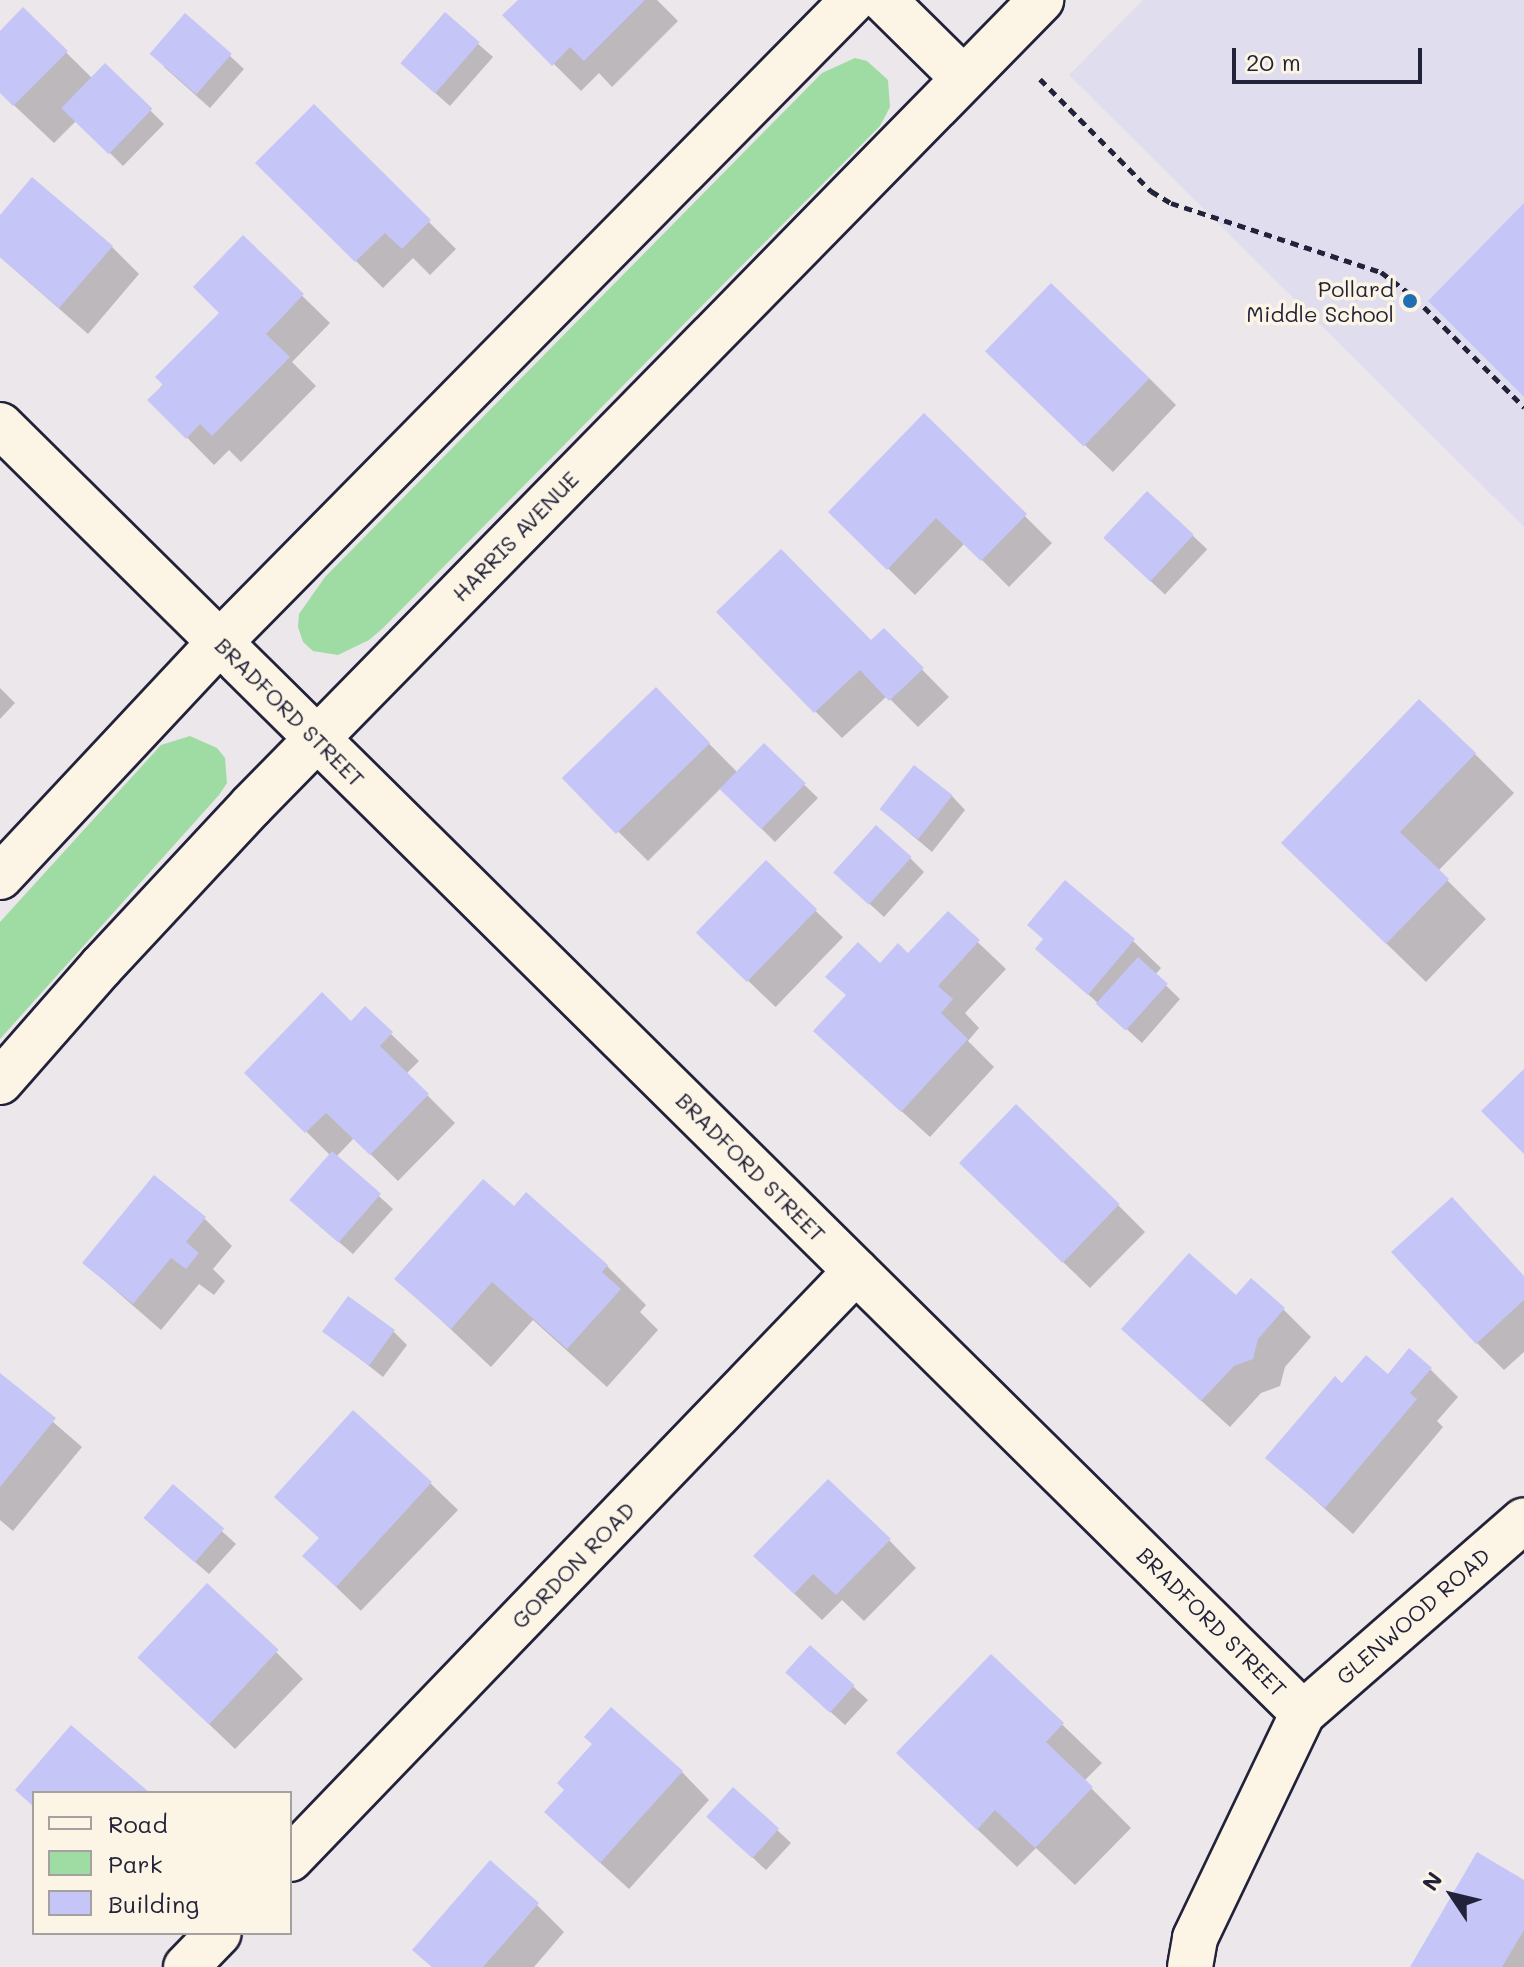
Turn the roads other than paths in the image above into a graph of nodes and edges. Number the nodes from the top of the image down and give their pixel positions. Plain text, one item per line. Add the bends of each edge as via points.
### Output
1 (853, 0) edge
2 (884, 0) edge
3 (1041, 0) edge
4 (963, 78) junction
5 (0, 425) edge
6 (220, 642) junction
7 (317, 738) junction
8 (0, 877) edge
9 (0, 1082) edge
10 (856, 1271) junction
11 (1524, 1520) edge
12 (1303, 1713) junction
13 (292, 1857) edge
14 (217, 1935) edge
15 (186, 1967) edge
16 (1190, 1967) edge

1 - 6 street
2 - 4 street
3 - 4 street, HARRIS AVENUE
4 - 7 street, HARRIS AVENUE
5 - 6 street, BRADFORD STREET
6 - 7 street, BRADFORD STREET
6 - 8 street
7 - 9 street, HARRIS AVENUE via 162,900
7 - 10 street, BRADFORD STREET
10 - 12 street, BRADFORD STREET
10 - 13 street, GORDON ROAD
11 - 12 street, GLENWOOD ROAD
12 - 16 street, BRADFORD STREET via 1195,1938
14 - 15 street

